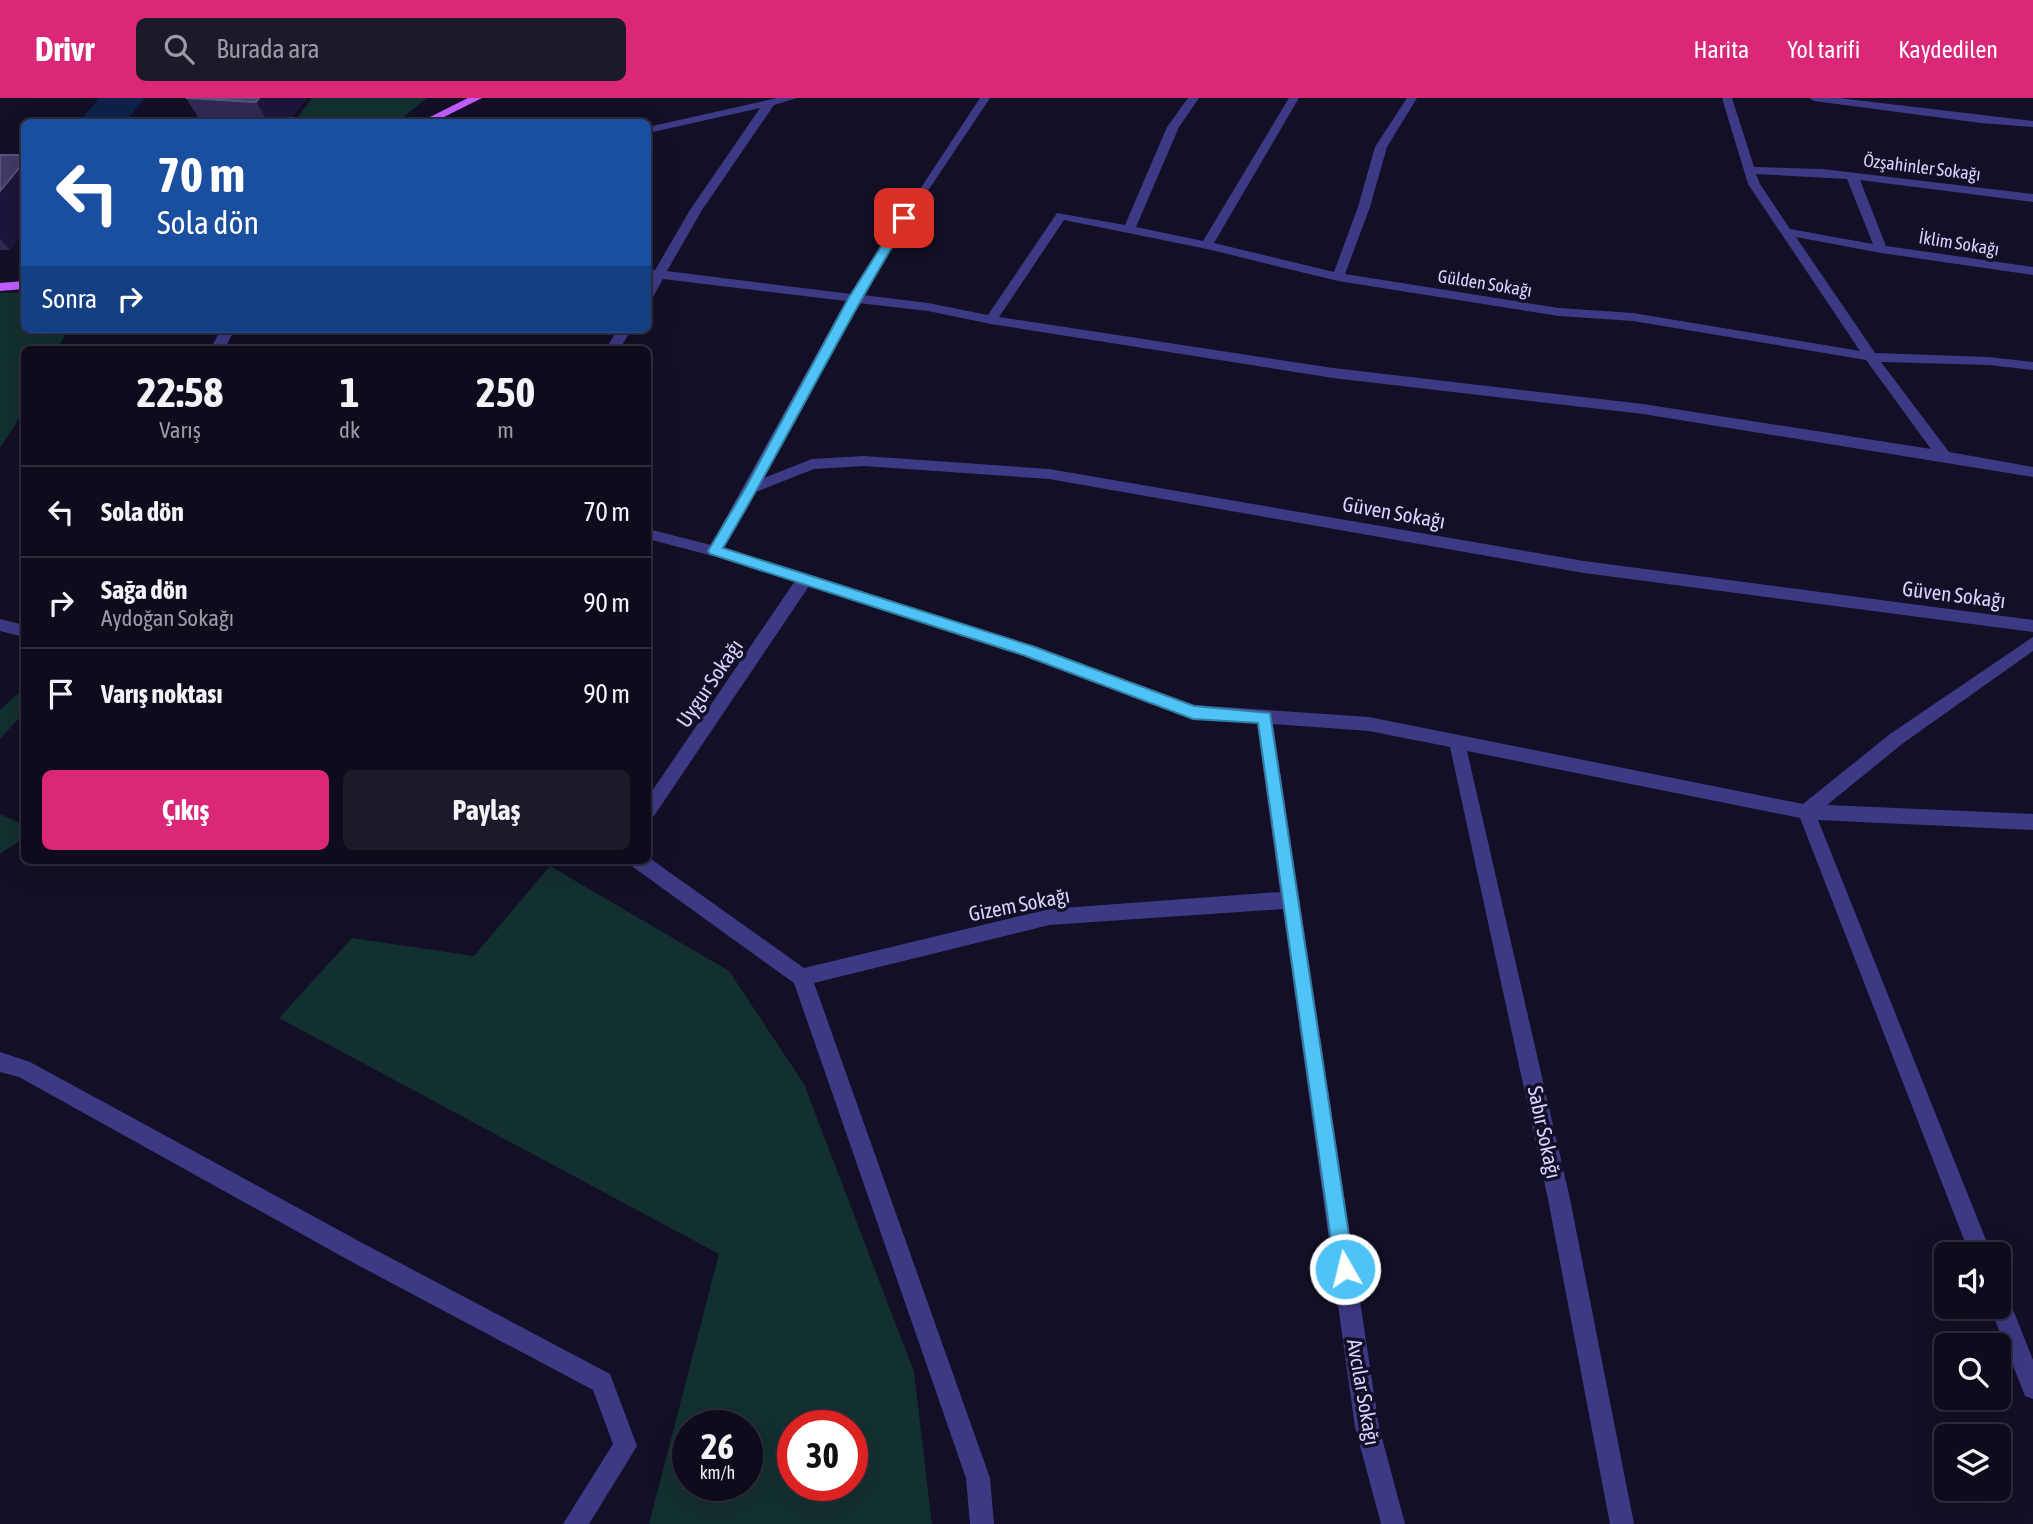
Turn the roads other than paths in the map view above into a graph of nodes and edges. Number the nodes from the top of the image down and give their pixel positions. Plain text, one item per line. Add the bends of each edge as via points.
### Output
1 (477, 98) edge
2 (792, 98) edge
3 (985, 98) edge
4 (1194, 98) edge
5 (1294, 98) edge
6 (1412, 98) edge
7 (1727, 98) edge
8 (1814, 98) edge
9 (769, 104) junction
10 (432, 119) edge
11 (2033, 124) edge
12 (651, 129) edge
13 (1749, 170) junction
14 (1852, 176) junction
15 (2033, 198) edge
16 (1129, 230) junction
17 (1789, 232) junction
18 (1207, 245) junction
19 (1881, 248) junction
20 (2033, 271) edge
21 (654, 274) edge
22 (1338, 277) junction
23 (21, 285) edge
24 (0, 287) edge
25 (854, 299) junction
26 (992, 320) junction
27 (1872, 357) junction
28 (2033, 366) edge
29 (1944, 456) junction
30 (2033, 472) edge
31 (752, 488) junction
32 (651, 535) edge
33 (715, 551) junction
34 (805, 579) junction
35 (0, 625) edge
36 (2033, 626) edge
37 (21, 630) edge
38 (2033, 643) edge
39 (1264, 717) junction
40 (1457, 742) junction
41 (651, 807) edge
42 (1806, 812) junction
43 (2033, 822) edge
44 (643, 864) edge
45 (1291, 900) junction
46 (802, 977) junction
47 (0, 1062) edge
48 (23, 1069) junction
49 (0, 1073) edge
50 (1975, 1242) edge
51 (2006, 1319) edge
52 (2033, 1388) edge
53 (575, 1524) edge
54 (982, 1524) edge
55 (1393, 1524) edge
56 (1622, 1524) edge

1 - 10 main road
2 - 9 street
3 - 25 street
4 - 16 street via 1173,127
5 - 18 street
6 - 22 street via 1381,148
7 - 13 street
8 - 11 street
9 - 12 street
9 - 21 street
13 - 14 street
13 - 17 street
14 - 15 street, Özşahinler Sokağı
14 - 19 street, Özşahinler Sokağı
16 - 18 street, Gülden Sokağı
16 - 26 street, Gülden Sokağı via 1061,216
17 - 19 street
17 - 27 street
18 - 22 street, Gülden Sokağı
19 - 20 street, İklim Sokağı
21 - 25 street
22 - 27 street, Gülden Sokağı via 1559,312 1633,317
23 - 24 main road
25 - 26 street
25 - 31 street
26 - 29 street via 1333,373 1643,409
27 - 28 street, Gülden Sokağı
27 - 29 street
29 - 30 street
31 - 33 street
31 - 36 street, Güven Sokağı via 812,464 864,461 1049,474 1584,567
32 - 33 street
33 - 34 street
34 - 39 street via 1027,650 1193,712
34 - 41 street, Uygur Sokağı
35 - 37 street
38 - 42 street via 1896,739
39 - 40 street via 1369,724
39 - 45 street, Avcılar Sokağı
40 - 42 street
40 - 56 street, Sabır Sokağı via 1559,1199
42 - 43 street
42 - 50 street
44 - 46 street
45 - 46 street, Gizem Sokağı via 1049,917
45 - 55 street, Avcılar Sokağı via 1367,1427
46 - 54 street via 978,1478
47 - 48 street
48 - 49 street
48 - 53 street via 601,1382 625,1446
51 - 52 street

